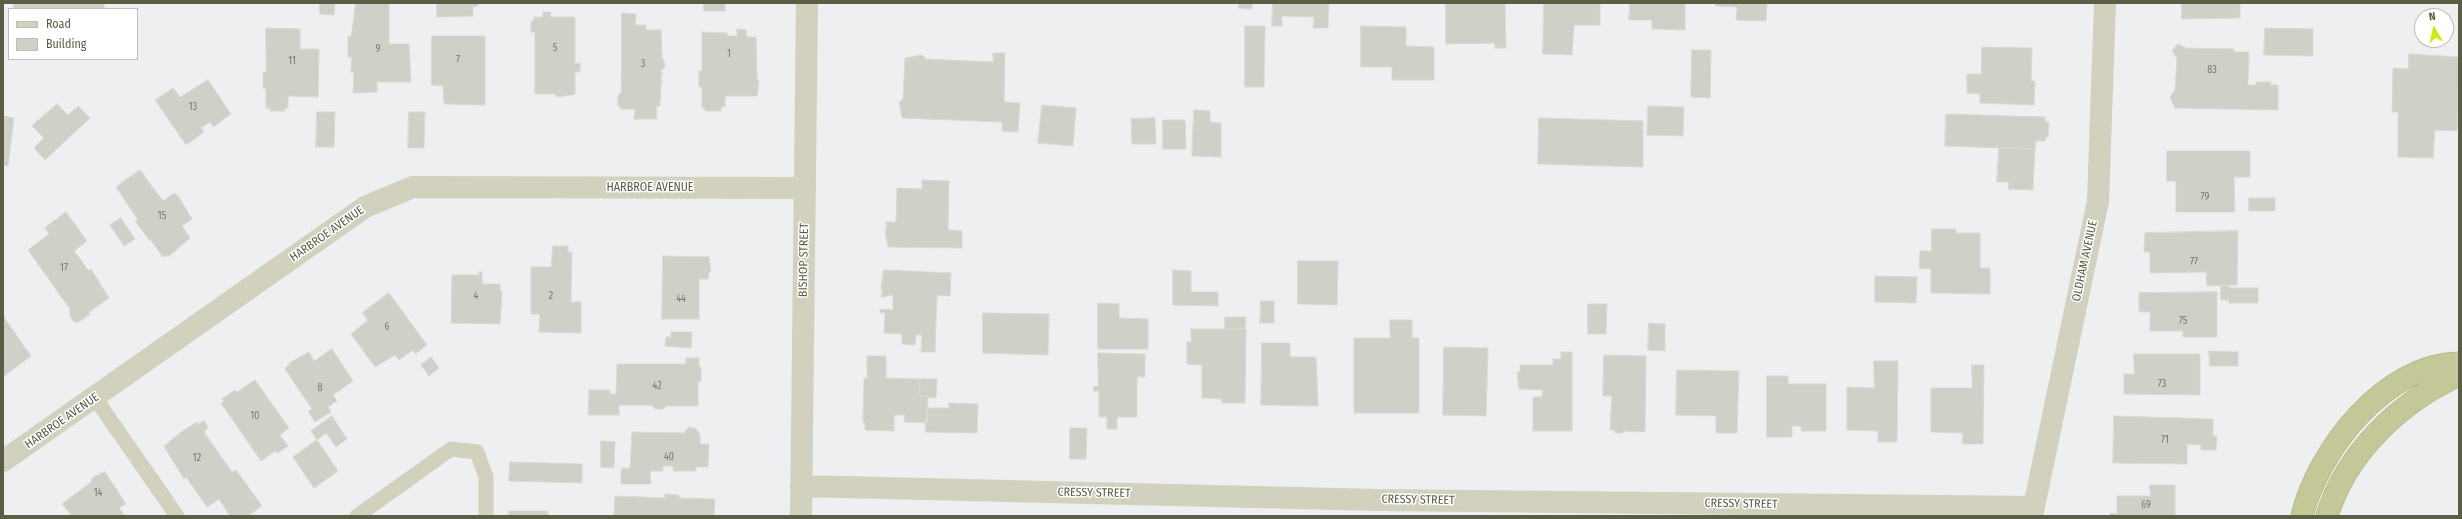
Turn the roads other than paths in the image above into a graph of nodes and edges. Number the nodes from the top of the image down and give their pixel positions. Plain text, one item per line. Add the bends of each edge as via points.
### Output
1 (807, 3) edge
2 (2105, 3) edge
3 (806, 188) junction
4 (2459, 363) edge
5 (2459, 375) edge
6 (95, 398) junction
7 (3, 461) edge
8 (801, 486) junction
9 (1378, 508) edge
10 (2033, 512) edge
11 (177, 516) edge
12 (357, 516) edge
13 (486, 516) edge
14 (801, 516) edge
15 (2302, 516) edge
16 (2327, 516) edge

1 - 3 street, BISHOP STREET
2 - 10 street, OLDHAM AVENUE via 2098,201
3 - 6 street, HARBROE AVENUE via 413,187 365,207
3 - 8 street, BISHOP STREET
4 - 15 highway via 2431,367 2412,374 2382,395 2351,424 2328,453 2307,494
5 - 16 highway via 2435,388 2400,413 2370,441 2345,476
6 - 7 street, HARBROE AVENUE
6 - 11 lane
8 - 9 street, CRESSY STREET
8 - 14 street, BISHOP STREET
9 - 10 street, CRESSY STREET
12 - 13 lane via 451,448 477,452 486,477

